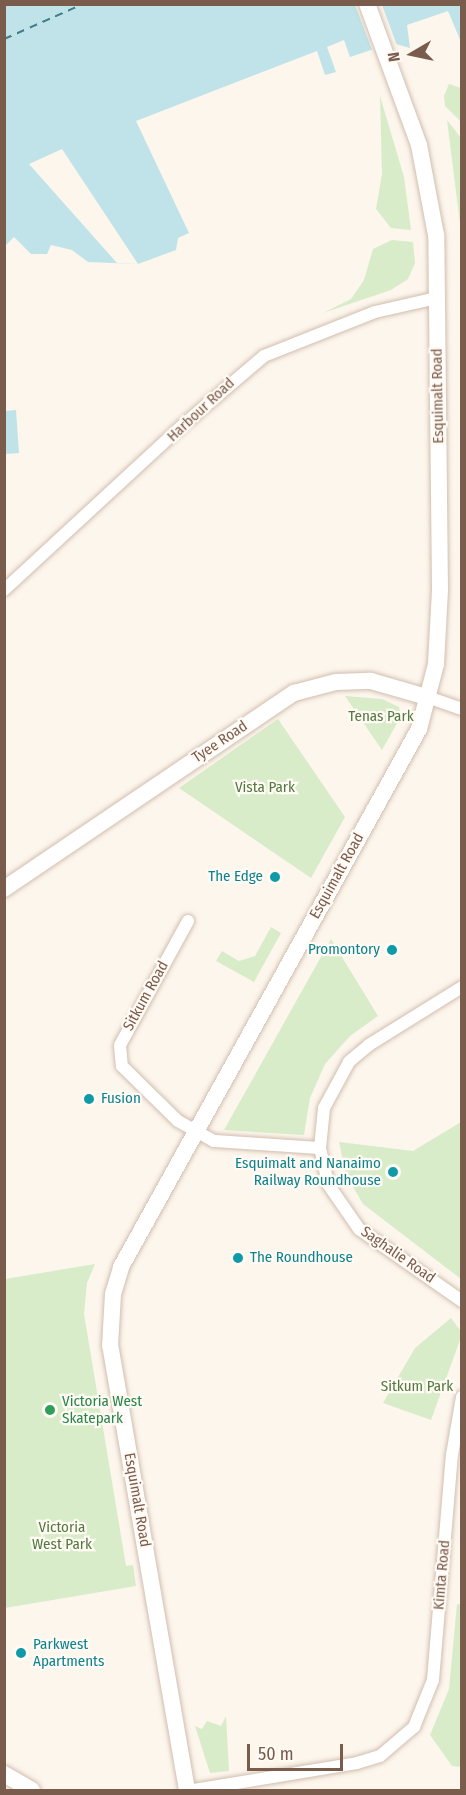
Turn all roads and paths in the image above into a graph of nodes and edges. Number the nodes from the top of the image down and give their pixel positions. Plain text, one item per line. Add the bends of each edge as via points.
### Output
1 (367, 4) edge
2 (437, 298) junction
3 (4, 590) edge
4 (430, 698) junction
5 (462, 709) edge
6 (4, 889) edge
7 (188, 921) dead end
8 (462, 987) edge
9 (195, 1132) junction
10 (320, 1148) junction
11 (462, 1301) edge
12 (462, 1397) edge
13 (4, 1774) edge
14 (23, 1788) edge
15 (187, 1791) edge
16 (194, 1791) edge

1 - 2 main road, Esquimalt Road via 404,101 431,197
2 - 3 street, Harbour Road via 375,312 264,356
2 - 4 main road, Esquimalt Road via 440,600
4 - 5 street, Tyee Road
4 - 6 main road, Tyee Road via 371,681 336,682 294,693
4 - 9 main road, Esquimalt Road via 419,729
7 - 9 street, Sitkum Road via 120,1045 122,1065 178,1121
8 - 10 street, Saghalie Road via 369,1045 349,1062 324,1108
9 - 10 street, Sitkum Road via 214,1141
9 - 15 main road, Esquimalt Road via 121,1268 109,1319 110,1346
10 - 11 street, Saghalie Road via 328,1184 359,1229
12 - 16 street, Kimta Road via 452,1455 433,1680 419,1717 399,1743 357,1763
13 - 14 main road

